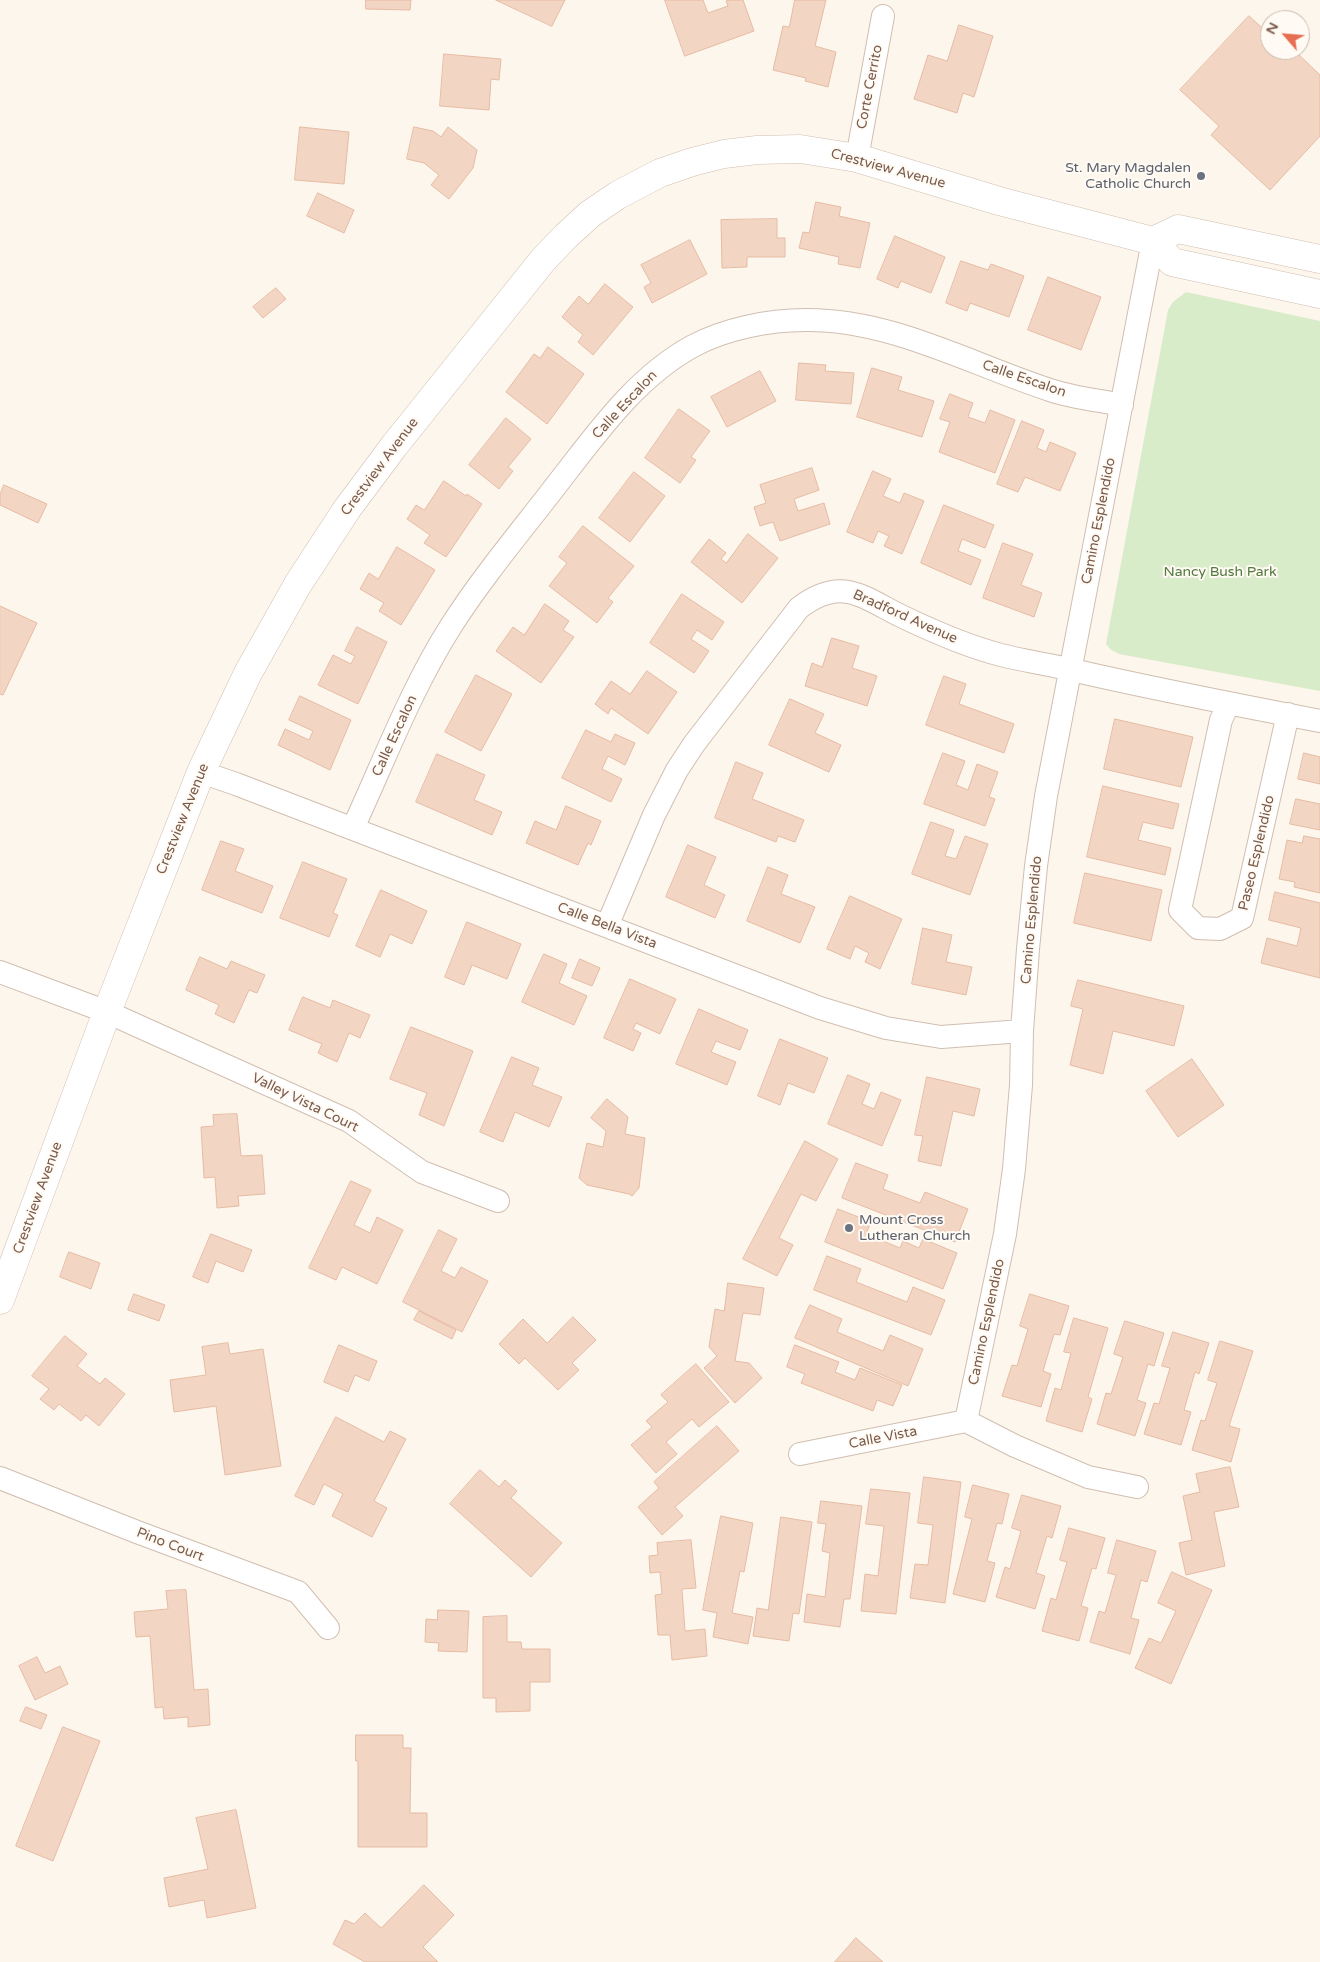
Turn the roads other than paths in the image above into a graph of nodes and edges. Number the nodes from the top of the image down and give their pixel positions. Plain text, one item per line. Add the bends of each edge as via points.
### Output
1 (883, 16) dead end
2 (856, 158) junction
3 (1153, 241) junction
4 (1320, 259) edge
5 (1320, 294) edge
6 (1122, 406) junction
7 (1071, 670) junction
8 (1229, 703) junction
9 (1288, 714) junction
10 (1320, 720) edge
11 (201, 772) junction
12 (353, 828) junction
13 (607, 926) junction
14 (0, 972) edge
15 (107, 1012) junction
16 (1022, 1032) junction
17 (498, 1201) dead end
18 (0, 1300) edge
19 (966, 1422) junction
20 (800, 1454) dead end
21 (0, 1478) edge
22 (1137, 1487) dead end
23 (328, 1628) dead end

1 - 2 street, Corte Cerrito
2 - 3 street, Crestview Avenue via 1000,201
2 - 11 street, Crestview Avenue via 787,149 707,157 646,180 577,225 530,276 342,516 264,642
3 - 4 street via 1178,229
3 - 5 street via 1172,262
3 - 6 street, Camino Esplendido
6 - 7 street, Camino Esplendido
6 - 12 street, Calle Escalon via 1054,392 926,344 849,323 777,322 740,329 692,346 640,384 590,441 451,626 396,732
7 - 8 street, Bradford Avenue
7 - 13 street, Bradford Avenue via 1001,655 957,640 867,597 849,592 831,592 814,597 799,608 677,770 654,815
7 - 16 street, Camino Esplendido via 1036,866
8 - 9 street, Bradford Avenue
8 - 9 street, Paseo Esplendido via 1221,720 1180,910 1198,928 1220,929 1242,918
9 - 10 street, Bradford Avenue
11 - 12 street, Calle Bella Vista
11 - 15 street, Crestview Avenue
12 - 13 street, Calle Bella Vista
13 - 16 street, Calle Bella Vista via 820,1008 886,1028 941,1037
14 - 15 street, Valley Vista Court
15 - 17 street, Valley Vista Court via 348,1121 422,1172
15 - 18 street, Crestview Avenue
16 - 19 street, Camino Esplendido via 1022,1085 1005,1234
19 - 20 street, Calle Vista
19 - 22 street via 1088,1477
21 - 23 street, Pino Court via 298,1592

